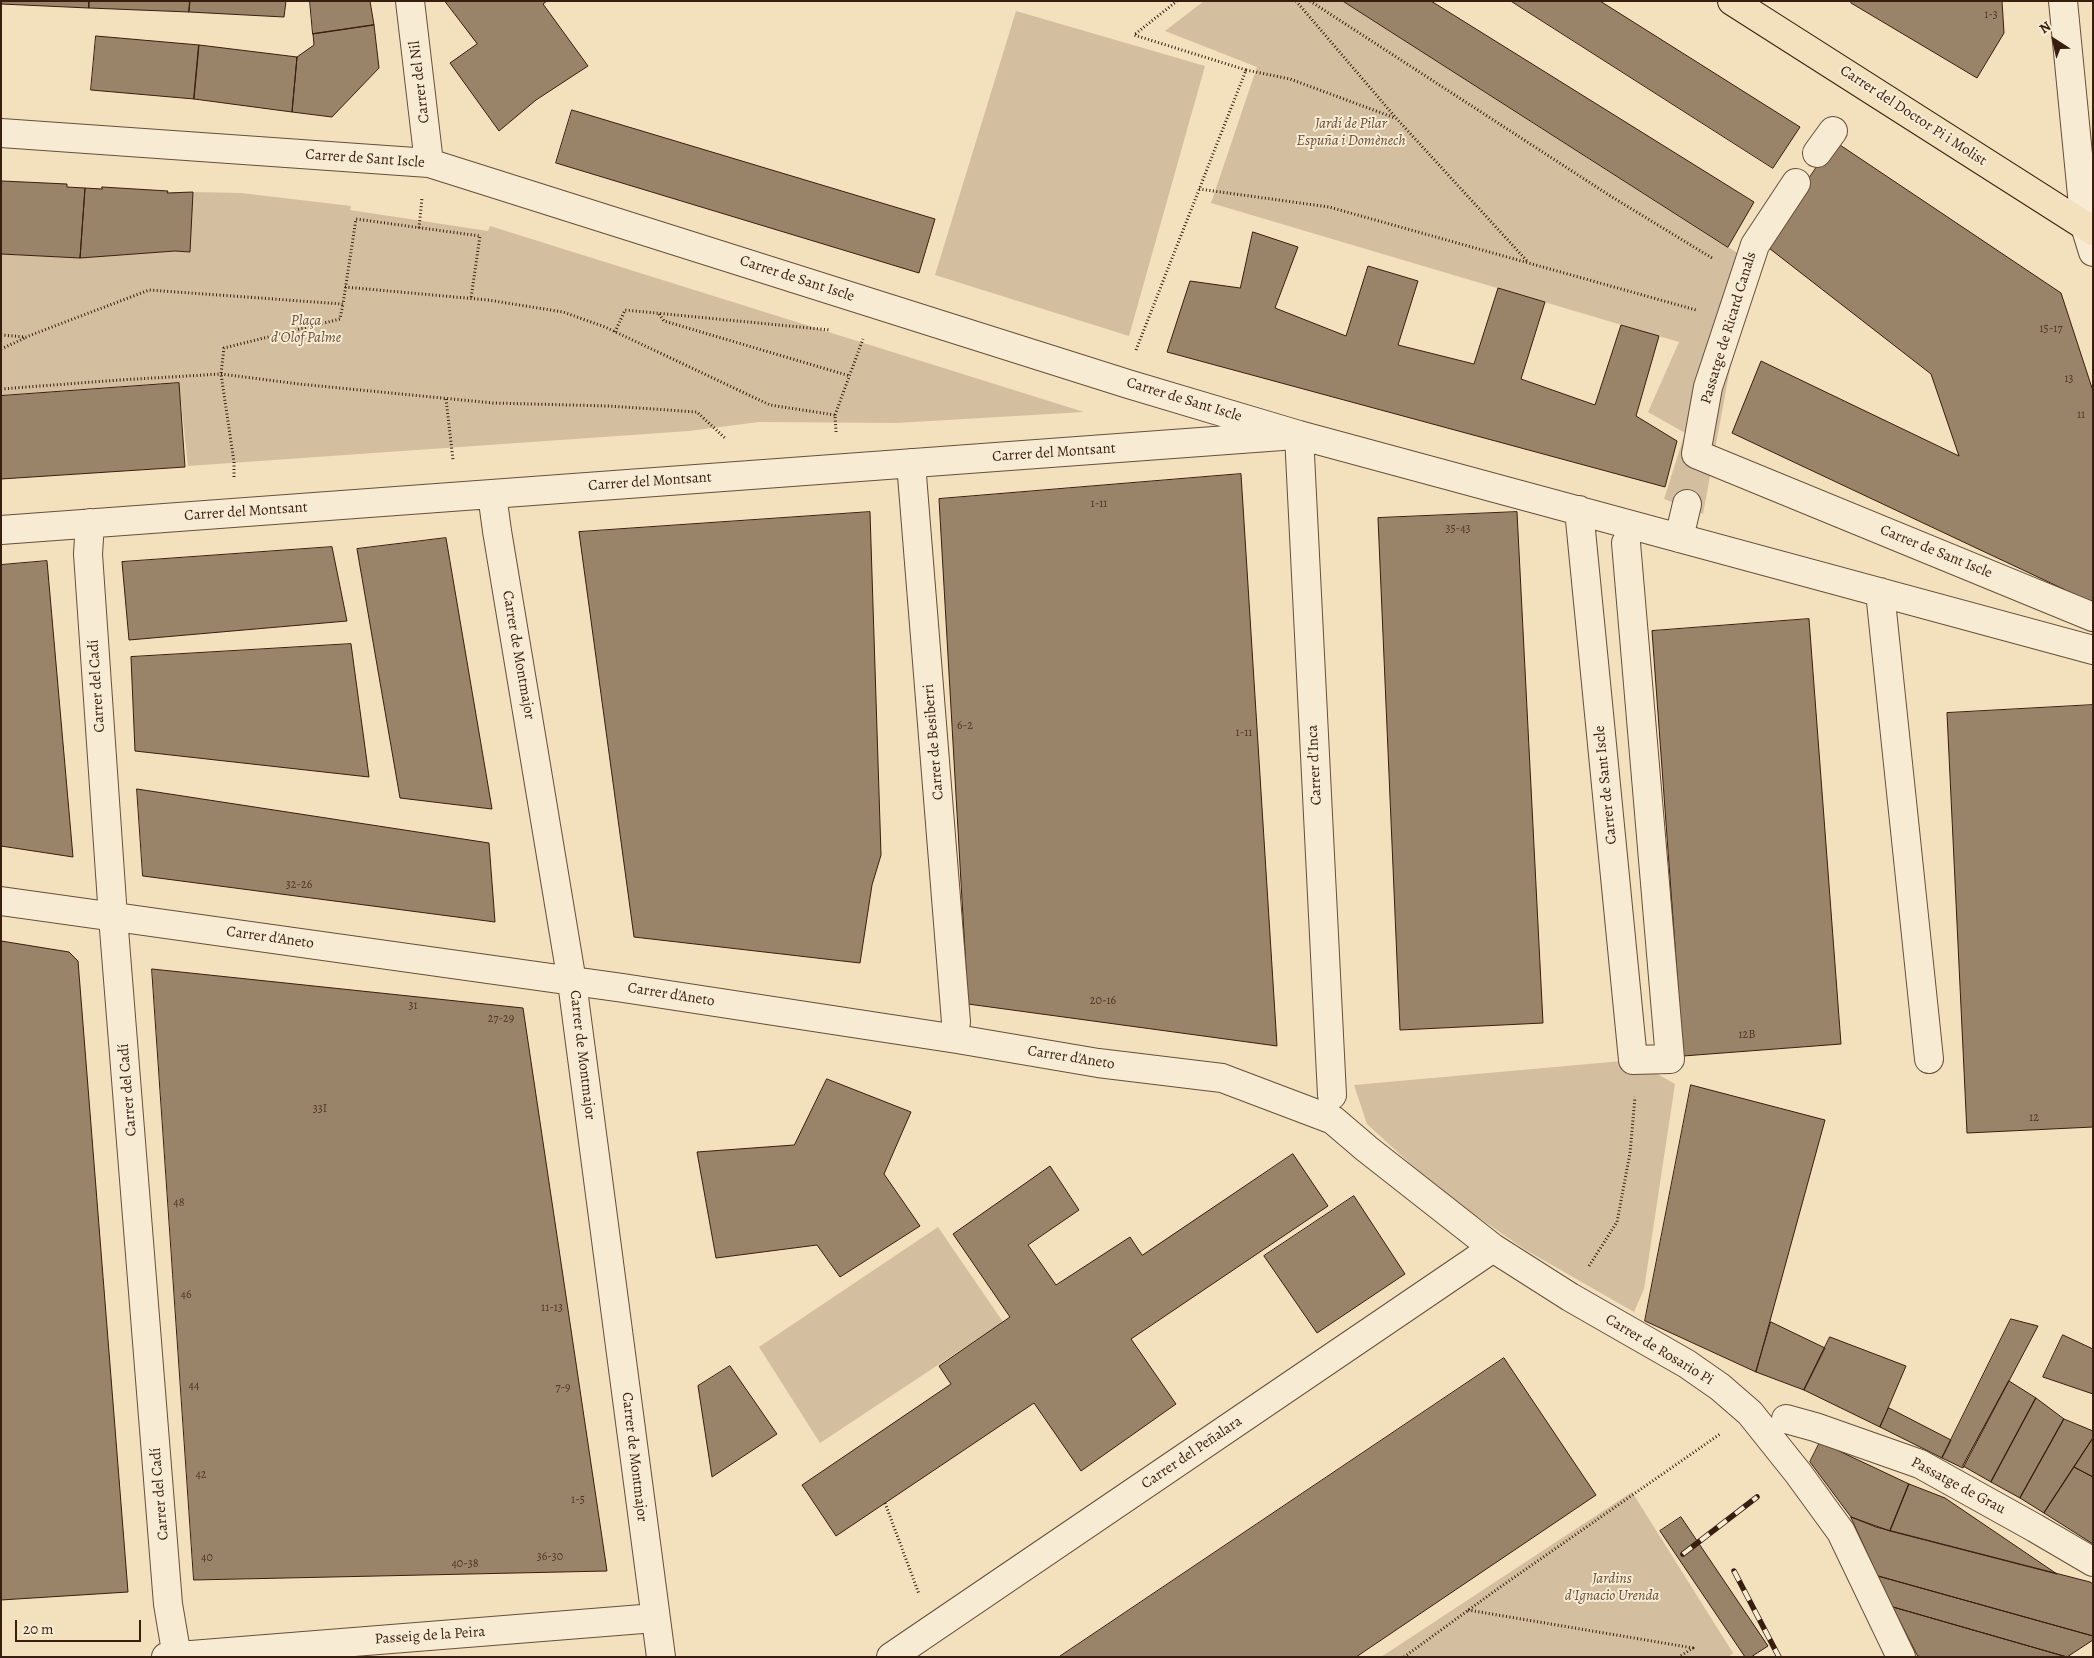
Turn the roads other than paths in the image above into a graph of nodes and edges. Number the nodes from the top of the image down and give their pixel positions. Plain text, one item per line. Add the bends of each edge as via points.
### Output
1 (410, 1) edge
2 (1732, 1) edge
3 (2063, 1) edge
4 (1833, 131) dead end
5 (1, 133) edge
6 (1817, 153) dead end
7 (429, 163) junction
8 (1796, 184) dead end
9 (2089, 229) edge
10 (2093, 252) edge
11 (1299, 435) junction
12 (1696, 454) joint
13 (911, 463) junction
14 (492, 494) junction
15 (1687, 504) dead end
16 (1579, 510) junction
17 (90, 523) junction
18 (1, 530) edge
19 (1679, 538) junction
20 (1626, 543) dead end
21 (1880, 592) junction
22 (2093, 617) edge
23 (2093, 650) edge
24 (1, 901) edge
25 (113, 917) junction
26 (572, 982) junction
27 (956, 1022) dead end
28 (1929, 1059) dead end
29 (1333, 1108) junction
30 (1493, 1248) junction
31 (1786, 1419) dead end
32 (2093, 1562) edge
33 (655, 1618) junction
34 (173, 1656) edge
35 (661, 1657) edge
36 (891, 1657) edge
37 (1901, 1657) edge

1 - 7 street, Carrer del Nil
2 - 9 main road, Carrer del Doctor Pi i Molist
3 - 9 street
4 - 6 street
5 - 7 street, Carrer de Sant Iscle
7 - 11 street, Carrer de Sant Iscle
8 - 12 street, Passatge de Ricard Canals via 1755,245 1708,387
9 - 10 street
11 - 13 street, Carrer del Montsant
11 - 16 street, Carrer de Sant Iscle
11 - 29 street, Carrer d'Inca
12 - 22 street, Carrer de Sant Iscle
13 - 14 street, Carrer del Montsant
13 - 27 street, Carrer de Besiberri
14 - 17 street, Carrer del Montsant
14 - 26 street, Carrer de Montmajor
15 - 19 street
16 - 19 street, Carrer de Sant Iscle
16 - 20 street, Carrer de Sant Iscle via 1632,1060 1670,1059
17 - 18 street, Carrer del Montsant
17 - 25 street, Carrer del Cadí via 88,554
19 - 21 street, Carrer de Sant Iscle
21 - 23 street, Carrer de Sant Iscle
21 - 28 street
24 - 25 street, Carrer d'Aneto
25 - 26 street, Carrer d'Aneto
25 - 34 street, Carrer del Cadí
26 - 29 street, Carrer d'Aneto via 1098,1063 1222,1078
26 - 33 street, Carrer de Montmajor
29 - 30 street, Carrer de Rosario Pi via 1367,1149
30 - 36 street, Carrer del Peñalara
30 - 37 street, Carrer de Rosario Pi via 1570,1297 1687,1364 1750,1413 1841,1532
31 - 32 street, Passatge de Grau via 1920,1464
33 - 34 street, Passeig de la Peira
33 - 35 street

